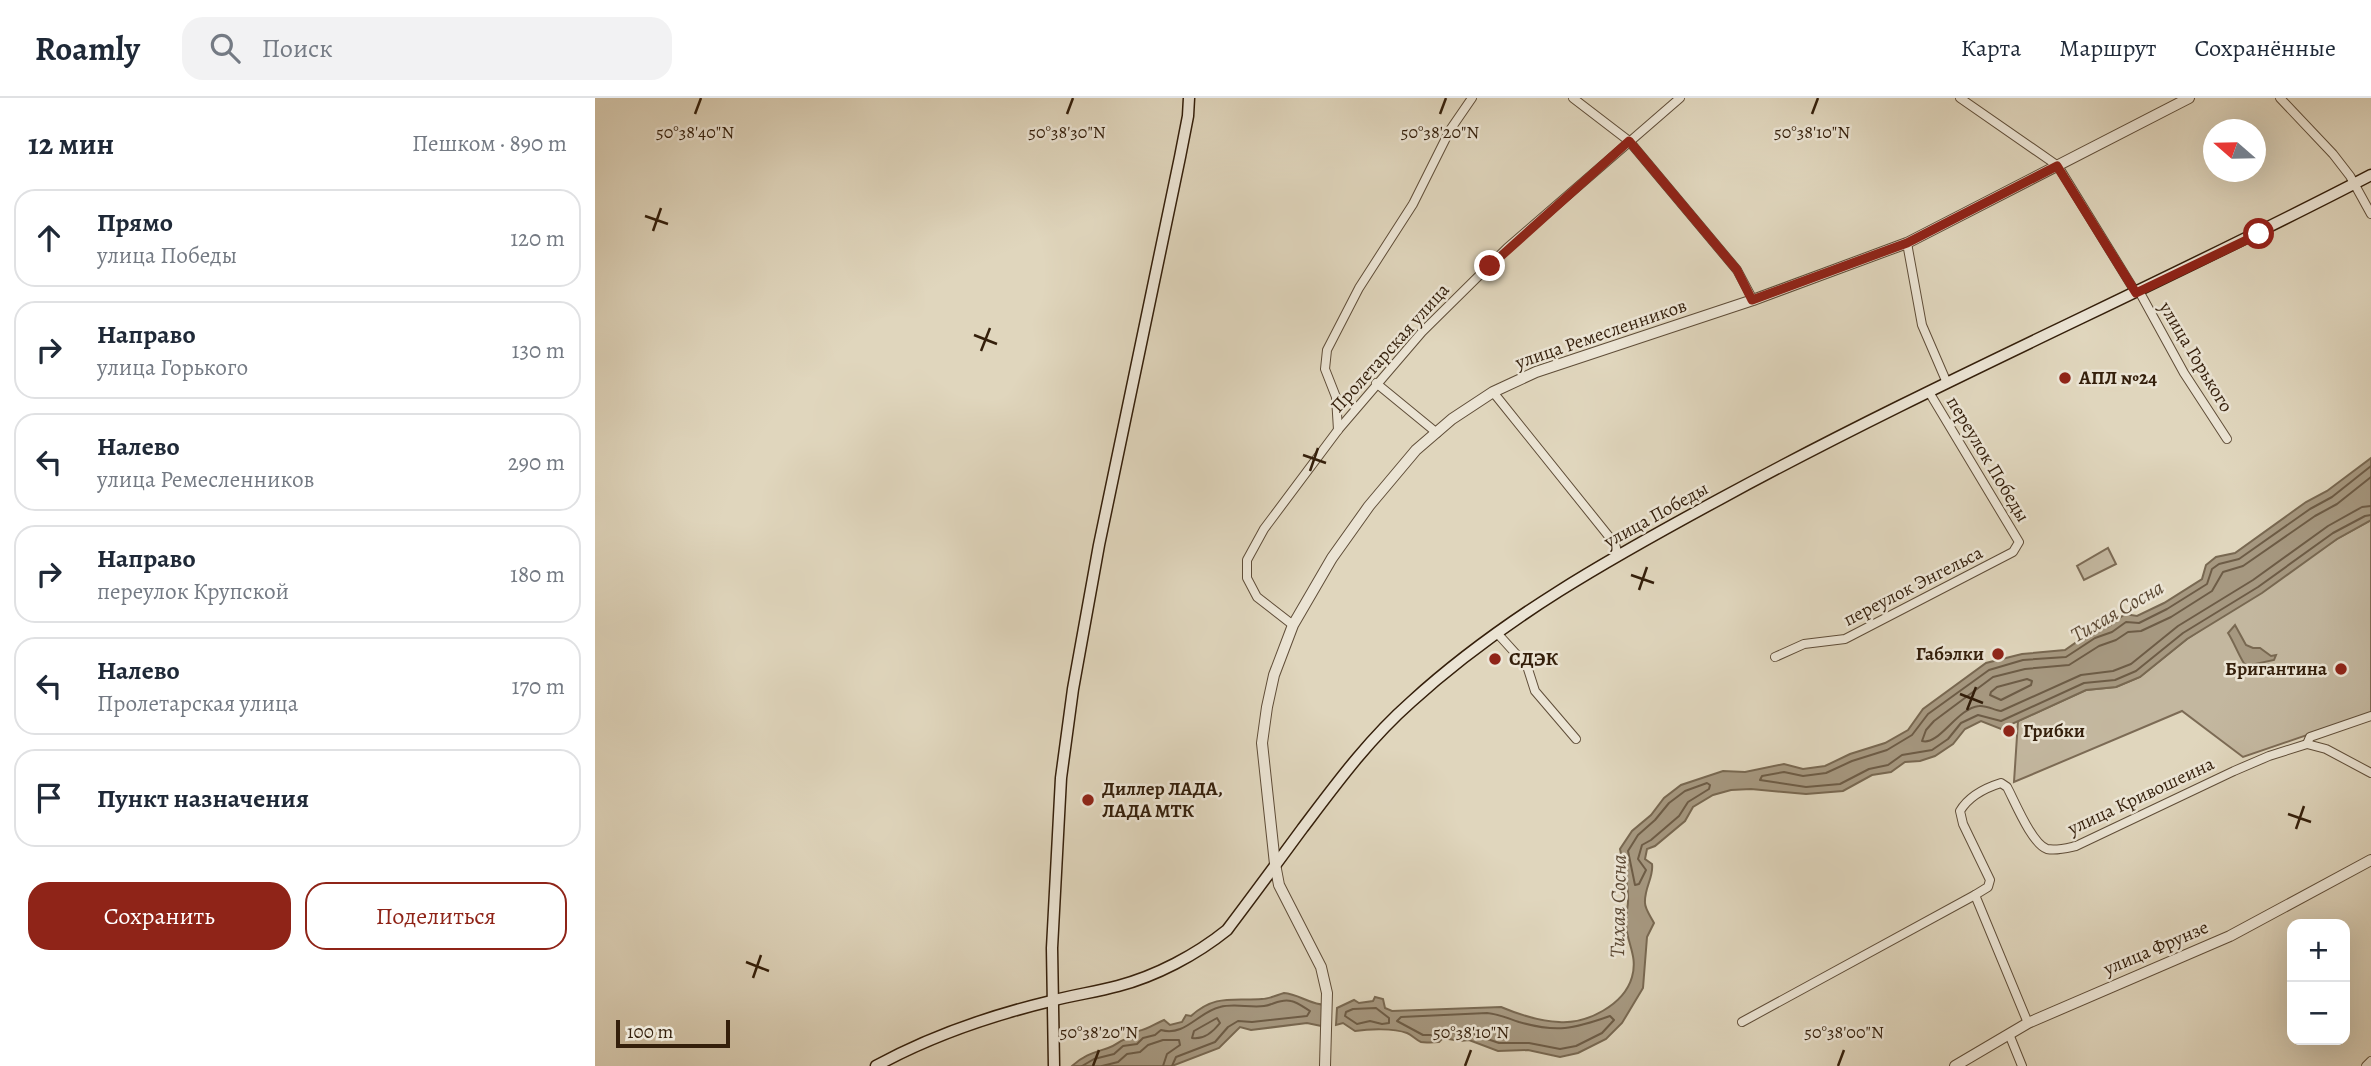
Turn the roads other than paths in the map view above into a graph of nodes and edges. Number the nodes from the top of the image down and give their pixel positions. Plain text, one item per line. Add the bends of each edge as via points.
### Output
1 (1189, 98) edge
2 (1472, 98) edge
3 (1573, 98) edge
4 (1680, 98) edge
5 (1960, 98) edge
6 (2189, 98) edge
7 (2280, 98) edge
8 (1629, 141) junction
9 (2057, 166) junction
10 (2371, 175) edge
11 (2353, 184) junction
12 (2371, 214) edge
13 (1907, 243) junction
14 (2138, 292) junction
15 (1752, 300) junction
16 (1376, 383) junction
17 (1947, 383) junction
18 (1929, 391) junction
19 (1493, 392) junction
20 (1338, 430) junction
21 (1437, 433) junction
22 (2227, 439) dead end
23 (2019, 542) joint
24 (1618, 555) junction
25 (1293, 625) junction
26 (1497, 632) junction
27 (1775, 657) dead end
28 (2371, 716) edge
29 (1576, 739) dead end
30 (2307, 744) junction
31 (2371, 773) edge
32 (2371, 860) edge
33 (1275, 864) junction
34 (1975, 895) junction
35 (1052, 1000) junction
36 (1742, 1022) dead end
37 (2028, 1023) junction
38 (2009, 1034) junction
39 (2371, 1061) edge
40 (876, 1066) edge
41 (1054, 1066) edge
42 (1325, 1066) edge
43 (1955, 1066) edge
44 (2022, 1066) edge
45 (2366, 1066) edge

1 - 35 main road via 1073,689 1061,778
2 - 20 street via 1327,350 1325,369 1336,397
3 - 8 street
4 - 8 street, Пролетарская улица
5 - 9 street, улица Горького
6 - 9 street, улица Ремесленников
7 - 11 street via 2333,153
8 - 15 street via 1737,270
8 - 16 street, Пролетарская улица via 1507,248
9 - 13 street, улица Ремесленников
9 - 14 street, улица Горького
10 - 11 main road, улица Победы
11 - 12 street
11 - 14 main road, улица Победы
13 - 15 street, улица Ремесленников
13 - 17 street via 1922,326
14 - 17 main road, улица Победы
14 - 22 street, улица Горького
15 - 19 street, улица Ремесленников via 1548,367
16 - 20 street, Пролетарская улица
16 - 21 street
17 - 18 main road, улица Победы
18 - 23 street, переулок Победы
18 - 24 main road, улица Победы
19 - 21 street, улица Ремесленников
19 - 24 street via 1615,544
20 - 25 street, Пролетарская улица via 1264,529 1247,560 1247,578 1257,597
21 - 25 street, улица Ремесленников via 1416,450 1369,506
23 - 27 street, переулок Энгельса via 2013,552 1845,639 1804,644
24 - 26 main road, улица Победы
25 - 33 street, улица Ремесленников via 1274,675 1262,743
26 - 29 street via 1527,666 1535,691
26 - 33 main road, улица Победы via 1372,738
28 - 30 street via 2310,737
30 - 31 street via 2326,748
30 - 34 street, улица Кривошеина via 2234,771 2061,850 2038,843 2007,787 2001,783 1989,787 1965,802 1960,811 1990,880
32 - 37 street, улица Фрунзе via 2230,936
33 - 35 main road, улица Победы via 1227,930 1208,945 1121,985
33 - 42 street, улица Ремесленников via 1279,885 1321,967 1327,993
34 - 36 street
34 - 37 street
35 - 40 main road, улица Победы via 906,1050
35 - 41 main road
37 - 38 street, улица Фрунзе
38 - 43 street, улица Фрунзе
38 - 44 street
39 - 45 street

